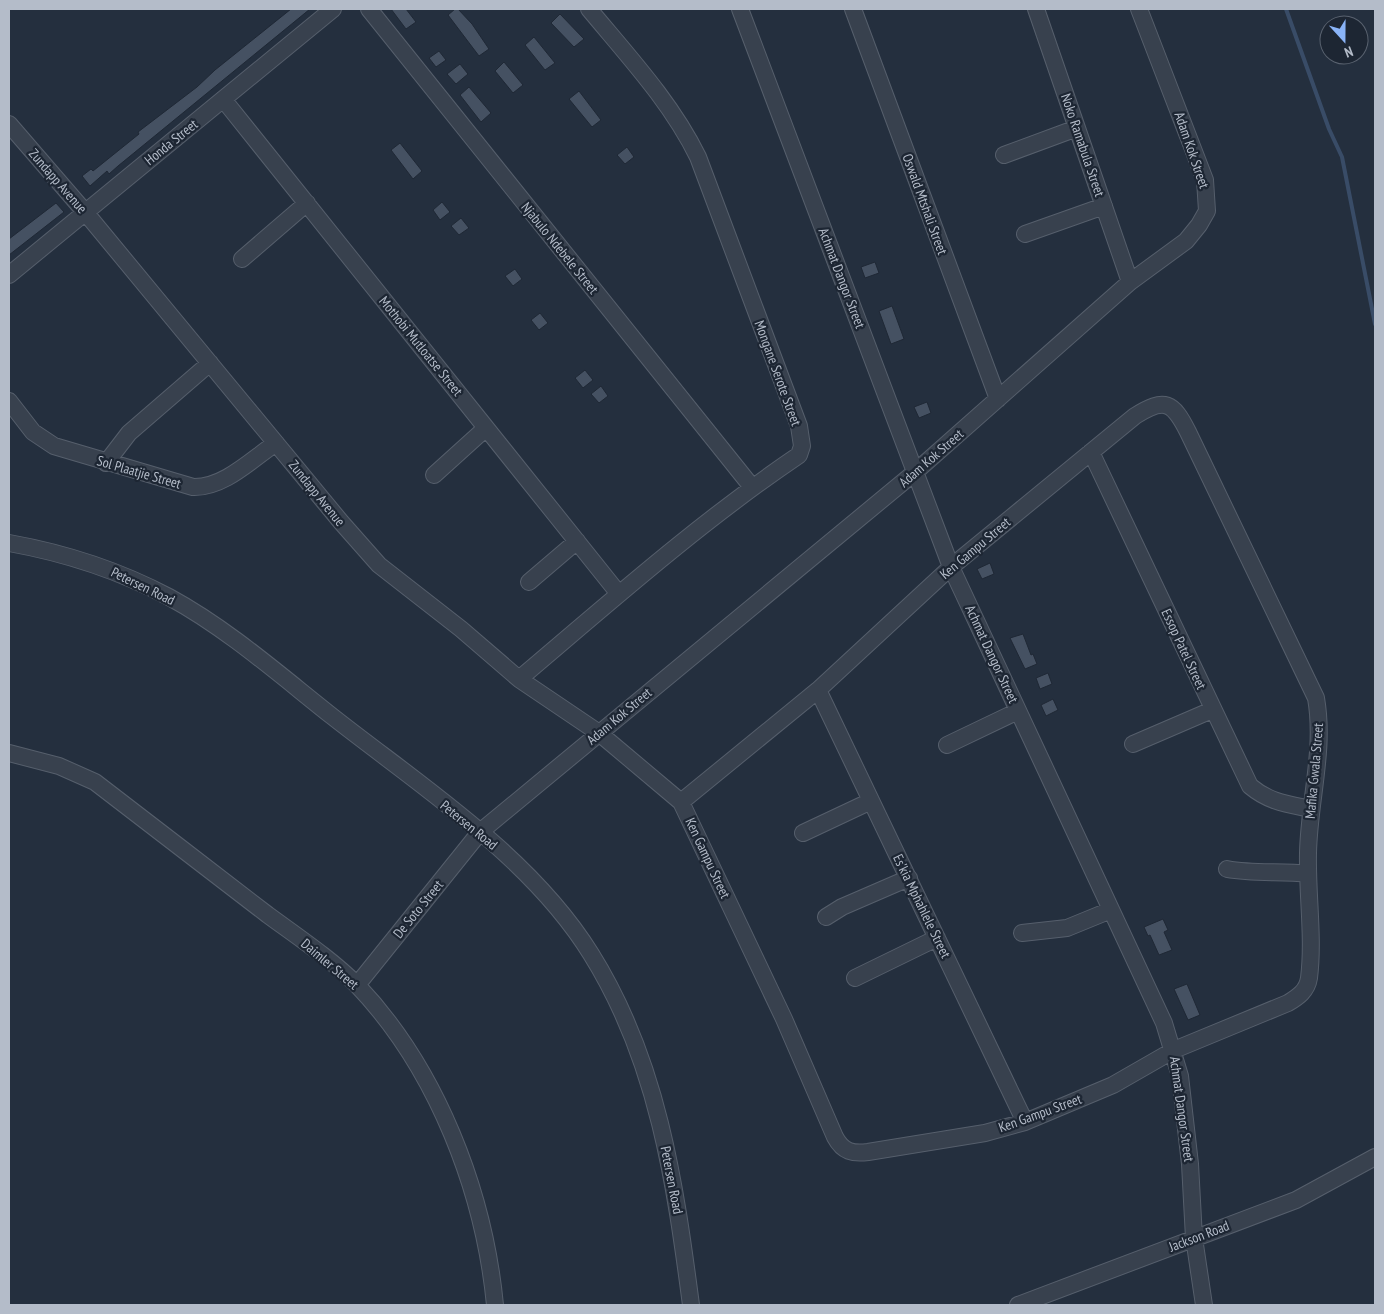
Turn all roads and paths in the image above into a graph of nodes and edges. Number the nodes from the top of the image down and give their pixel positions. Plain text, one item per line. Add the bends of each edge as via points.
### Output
1 (333, 9) edge
2 (369, 9) edge
3 (589, 9) edge
4 (740, 9) edge
5 (852, 9) edge
6 (1036, 9) edge
7 (1139, 9) edge
8 (223, 99) junction
9 (9, 124) edge
10 (1077, 128) junction
11 (1004, 155) dead end
12 (307, 203) junction
13 (1104, 206) junction
14 (85, 212) junction
15 (1025, 234) dead end
16 (242, 259) dead end
17 (9, 275) edge
18 (1130, 282) junction
19 (210, 363) junction
20 (998, 400) junction
21 (9, 401) edge
22 (1176, 410) joint
23 (486, 428) junction
24 (276, 443) junction
25 (1091, 452) junction
26 (106, 463) junction
27 (914, 473) junction
28 (434, 475) dead end
29 (752, 487) junction
30 (9, 542) edge
31 (577, 542) junction
32 (951, 567) junction
33 (529, 582) dead end
34 (619, 594) junction
35 (519, 679) junction
36 (818, 690) junction
37 (1212, 710) junction
38 (1018, 712) junction
39 (600, 733) junction
40 (1133, 744) dead end
41 (947, 745) dead end
42 (9, 753) edge
43 (871, 801) junction
44 (681, 802) junction
45 (1311, 809) junction
46 (480, 832) junction
47 (803, 833) dead end
48 (1227, 869) dead end
49 (1308, 874) junction
50 (909, 878) junction
51 (1111, 910) junction
52 (826, 917) dead end
53 (1022, 933) dead end
54 (937, 938) junction
55 (855, 978) dead end
56 (357, 985) junction
57 (1174, 1050) junction
58 (1025, 1122) junction
59 (1375, 1157) edge
60 (1194, 1238) junction
61 (494, 1305) edge
62 (691, 1305) edge
63 (1018, 1305) edge
64 (1204, 1305) edge

1 - 8 street, Honda Street
2 - 29 street, Njabulo Ndebele Street
3 - 29 street, Mongane Serote Street via 668,105 698,157 799,426 802,446 799,455
4 - 27 street, Achmat Dangor Street
5 - 20 street, Oswald Mtshali Street
6 - 10 street, Noko Ramabula Street
7 - 18 street, Adam Kok Street via 1205,180 1208,196 1207,211 1186,241
8 - 12 street, Mothobi Mutloatse Street
8 - 14 street, Honda Street
9 - 14 street, Zundapp Avenue
10 - 11 street
10 - 13 street, Noko Ramabula Street
12 - 16 street
12 - 23 street, Mothobi Mutloatse Street
13 - 15 street
13 - 18 street, Noko Ramabula Street
14 - 17 street, Honda Street
14 - 19 street, Zundapp Avenue
18 - 20 street, Adam Kok Street
19 - 24 street, Zundapp Avenue
19 - 26 street via 129,433
20 - 27 street, Adam Kok Street
21 - 26 street, Sol Plaatjie Street via 41,439 71,453
22 - 25 street, Ken Gampu Street via 1169,404 1146,408
22 - 45 street, Mafika Gwala Street via 1316,698 1320,737
23 - 28 street
23 - 31 street, Mothobi Mutloatse Street
24 - 26 street, Sol Plaatjie Street via 205,488
24 - 35 street, Zundapp Avenue via 379,565
25 - 32 street, Ken Gampu Street
25 - 37 street, Essop Patel Street
27 - 32 street, Achmat Dangor Street
27 - 39 street, Adam Kok Street
29 - 34 street, Mongane Serote Street
30 - 46 street, Petersen Road via 102,566 172,598 241,646
31 - 33 street
31 - 34 street, Mothobi Mutloatse Street
32 - 36 street, Ken Gampu Street
32 - 38 street, Achmat Dangor Street
34 - 35 street, Mongane Serote Street
35 - 39 street, Zundapp Avenue
36 - 43 street, Es'kia Mphahlele Street
36 - 44 street, Ken Gampu Street
37 - 40 street
37 - 45 street, Essop Patel Street via 1250,786 1263,797
38 - 41 street
38 - 51 street, Achmat Dangor Street
39 - 44 street, Zundapp Avenue
39 - 46 street, Adam Kok Street
42 - 56 street, Daimler Street via 59,766 95,782
43 - 47 street
43 - 50 street, Es'kia Mphahlele Street
44 - 58 street, Ken Gampu Street via 784,1018 835,1138 843,1149 858,1153 985,1132
45 - 49 street, Mafika Gwala Street
46 - 56 street, De Soto Street
46 - 62 street, Petersen Road via 522,869 560,910 591,955 622,1015 639,1055 660,1122 675,1187
48 - 49 street
49 - 57 street, Mafika Gwala Street via 1309,978 1304,992 1288,1003
50 - 52 street
50 - 54 street, Es'kia Mphahlele Street
51 - 53 street via 1068,928
51 - 57 street, Achmat Dangor Street
54 - 55 street
54 - 58 street, Es'kia Mphahlele Street
56 - 61 street, Daimler Street via 400,1037 437,1103 478,1207
57 - 58 street, Ken Gampu Street via 1113,1085
57 - 60 street, Achmat Dangor Street via 1185,1113
59 - 60 street, Jackson Road via 1296,1200
60 - 63 street, Jackson Road
60 - 64 street, Achmat Dangor Street

